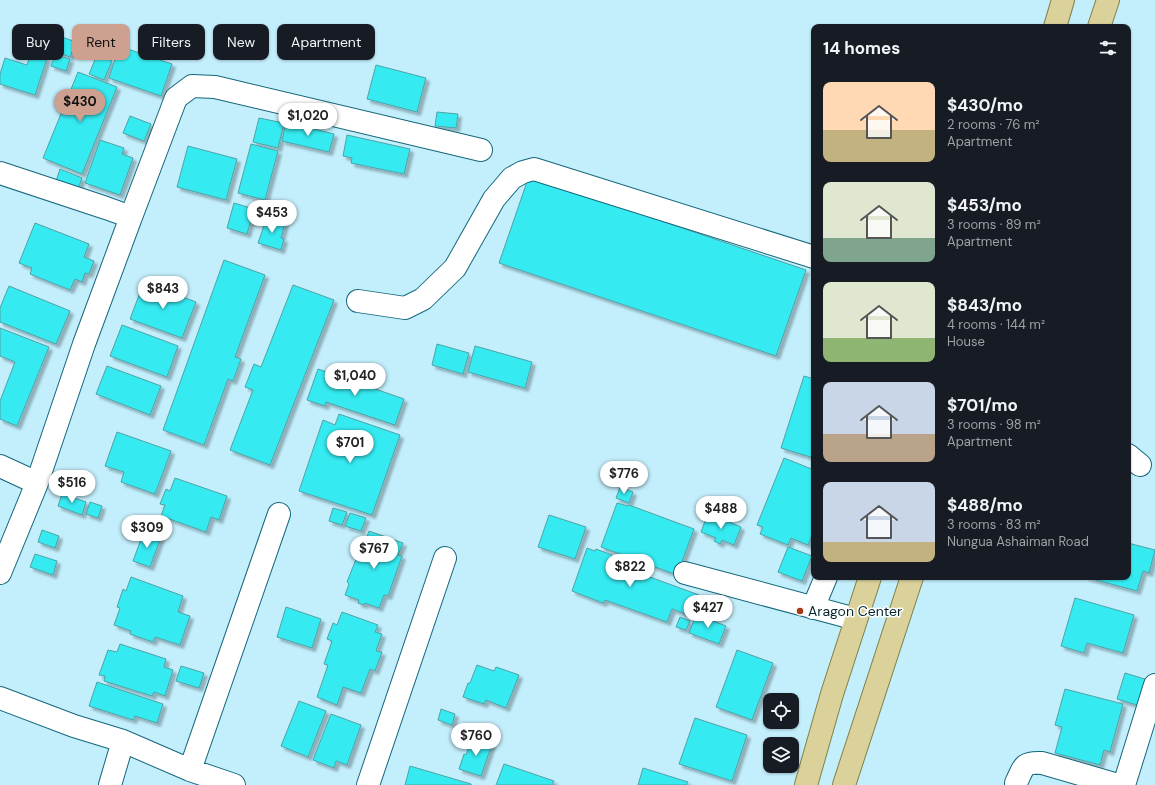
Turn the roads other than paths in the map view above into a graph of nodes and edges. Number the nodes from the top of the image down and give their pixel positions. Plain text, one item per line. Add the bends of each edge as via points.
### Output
1 (1063, 0) edge
2 (1108, 0) edge
3 (1056, 24) edge
4 (1100, 24) edge
5 (481, 150) dead end
6 (0, 173) edge
7 (131, 217) junction
8 (811, 256) edge
9 (358, 301) dead end
10 (0, 466) edge
11 (37, 483) junction
12 (279, 514) dead end
13 (445, 558) dead end
14 (0, 573) edge
15 (685, 573) dead end
16 (825, 580) edge
17 (869, 580) edge
18 (911, 580) edge
19 (813, 608) junction
20 (856, 619) junction
21 (1155, 685) edge
22 (0, 698) edge
23 (123, 741) junction
24 (190, 770) junction
25 (1016, 783) dead end
26 (110, 785) edge
27 (234, 785) edge
28 (368, 785) edge
29 (806, 785) edge
30 (844, 785) edge
31 (1118, 785) edge
32 (1124, 785) edge

1 - 3 main road
2 - 4 main road
5 - 7 street via 215,87 192,86 176,98
6 - 7 street
7 - 11 street
8 - 9 street via 534,169 512,178 494,199 455,268 423,299 405,308
10 - 11 street
11 - 14 street
12 - 24 street
13 - 28 street
15 - 19 street
16 - 19 street
17 - 20 main road
18 - 30 main road
19 - 20 street
20 - 29 main road
21 - 32 street
22 - 23 street via 74,726
23 - 24 street
23 - 26 street
24 - 27 street
25 - 31 street via 1025,766 1030,763 1042,763

